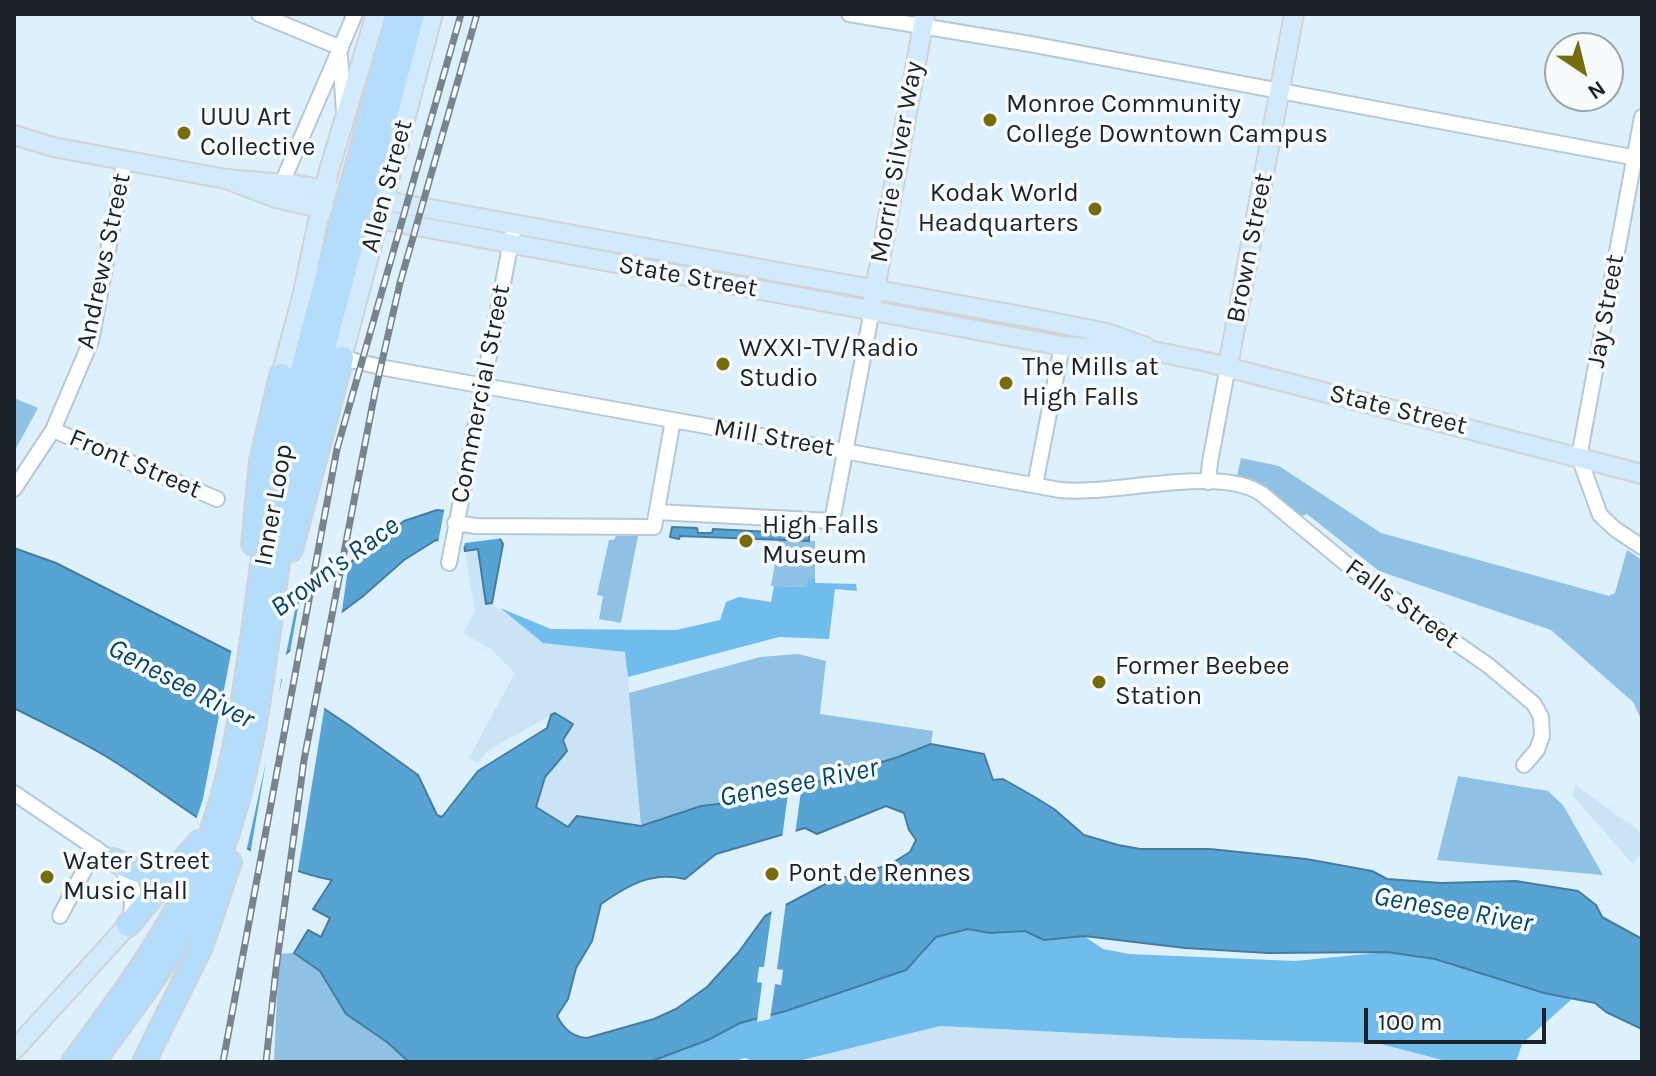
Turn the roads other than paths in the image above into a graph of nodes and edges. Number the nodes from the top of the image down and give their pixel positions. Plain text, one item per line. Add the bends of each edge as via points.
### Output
1 (259, 14) edge
2 (355, 14) edge
3 (376, 14) edge
4 (397, 14) edge
5 (413, 14) edge
6 (433, 14) edge
7 (849, 14) edge
8 (1294, 14) edge
9 (924, 20) edge
10 (341, 48) junction
11 (1279, 92) junction
12 (1642, 117) edge
13 (343, 123) junction
14 (14, 135) edge
15 (1638, 158) edge
16 (125, 160) junction
17 (363, 170) junction
18 (226, 179) junction
19 (282, 183) junction
20 (322, 199) junction
21 (381, 210) junction
22 (514, 226) junction
23 (511, 245) junction
24 (875, 288) junction
25 (872, 310) junction
26 (1062, 346) junction
27 (1153, 351) junction
28 (342, 358) junction
29 (1228, 366) junction
30 (281, 375) joint
31 (485, 385) junction
32 (673, 420) junction
33 (53, 430) junction
34 (846, 451) junction
35 (1579, 457) junction
36 (1642, 474) edge
37 (1208, 482) junction
38 (1035, 485) junction
39 (14, 489) edge
40 (217, 499) dead end
41 (656, 520) junction
42 (455, 523) junction
43 (1642, 547) edge
44 (449, 563) dead end
45 (262, 623) junction
46 (1524, 765) dead end
47 (14, 793) edge
48 (220, 837) junction
49 (191, 853) junction
50 (105, 854) junction
51 (60, 916) dead end
52 (128, 925) junction
53 (14, 1050) edge
54 (73, 1062) edge
55 (93, 1062) edge
56 (144, 1062) edge

1 - 10 street
2 - 10 street
3 - 13 main road
4 - 17 highway, Inner Loop
5 - 17 highway, Inner Loop
6 - 21 main road, Allen Street
7 - 9 street
8 - 11 main road, Brown Street
9 - 11 street
9 - 24 main road, Morrie Silver Way
10 - 13 street
10 - 19 street
11 - 15 street
11 - 29 main road, Brown Street
12 - 15 street, Jay Street
13 - 20 main road
14 - 16 main road, State Street
15 - 35 street, Jay Street
16 - 18 main road, State Street
16 - 33 street, Andrews Street via 96,324
17 - 45 highway, Inner Loop, bridge via 280,463 267,528
18 - 19 main road, State Street
18 - 20 main road, State Street via 276,198
19 - 20 main road, State Street
20 - 21 main road, State Street
20 - 30 main road
21 - 22 main road, State Street
21 - 23 main road, State Street
21 - 28 main road, Allen Street
22 - 23 street, Commercial Street
22 - 24 main road, State Street
23 - 25 main road, State Street
23 - 31 street, Commercial Street
24 - 25 main road, Morrie Silver Way
24 - 27 main road, State Street via 1092,329
25 - 26 main road, State Street
25 - 34 street
26 - 27 main road, State Street
26 - 38 street
27 - 29 main road, State Street
28 - 31 street, Mill Street
28 - 45 highway via 300,522
29 - 35 main road, State Street
29 - 37 street, Brown Street
30 - 45 highway via 255,508
31 - 32 street, Mill Street
31 - 42 street, Commercial Street
32 - 34 street, Mill Street
32 - 41 street
33 - 39 street, Andrews Street
33 - 40 street, Front Street
34 - 38 street, Mill Street
34 - 41 street via 832,521
35 - 36 main road, State Street
35 - 43 street via 1600,515
37 - 38 street, Mill Street via 1073,490
37 - 46 street, Falls Street via 1257,491 1367,581 1530,700 1540,712 1543,728 1537,750
41 - 42 street
42 - 44 street, Commercial Street
45 - 48 highway, Inner Loop via 224,786
45 - 48 highway, Inner Loop via 243,800
47 - 50 street
48 - 49 highway
48 - 54 highway, Inner Loop via 169,925
48 - 55 highway, Inner Loop via 204,892 172,950
48 - 56 highway via 201,947
49 - 50 highway via 168,872 155,875
49 - 52 highway
50 - 51 street
50 - 52 street via 128,876 133,889
52 - 53 main road

